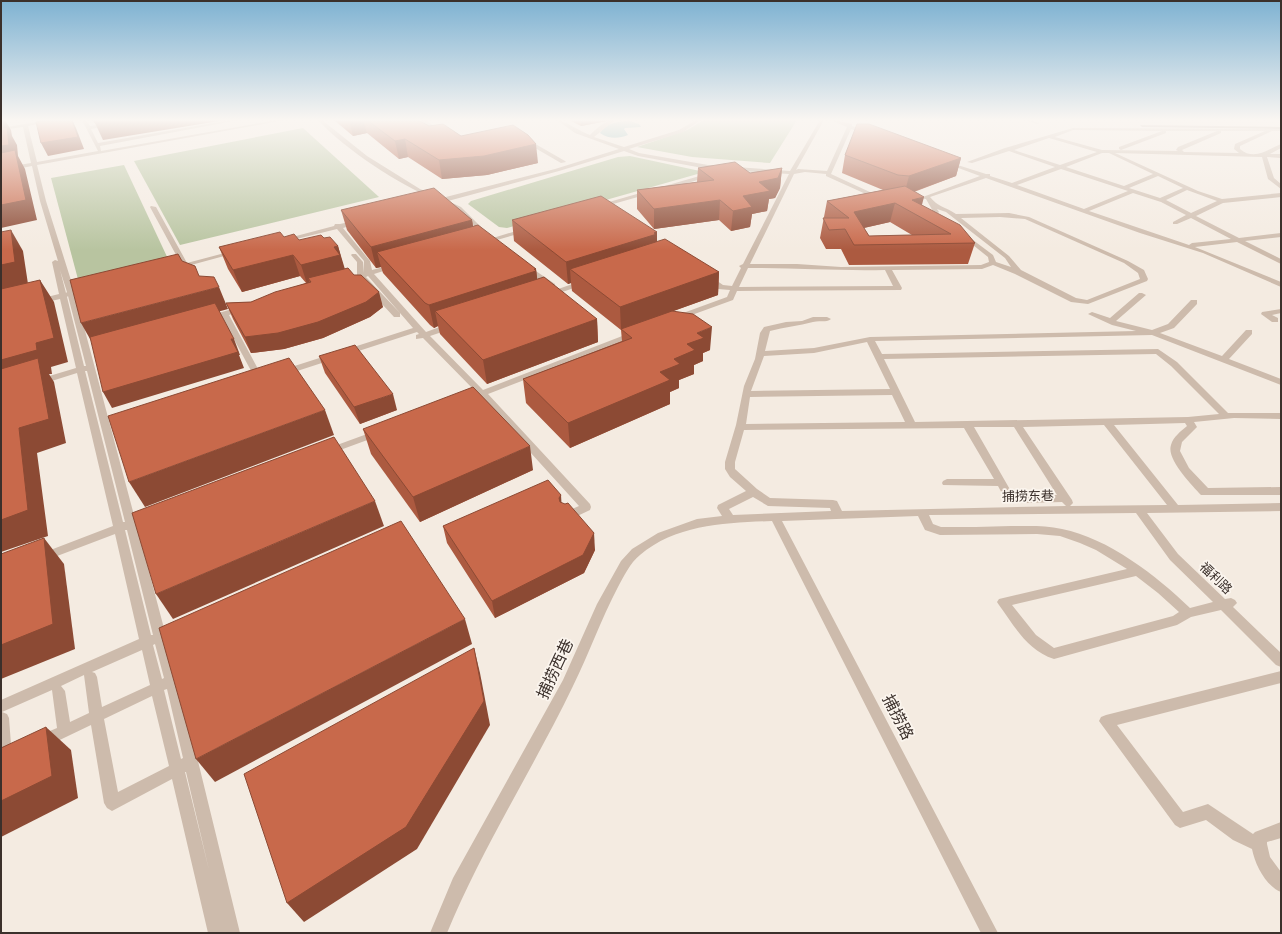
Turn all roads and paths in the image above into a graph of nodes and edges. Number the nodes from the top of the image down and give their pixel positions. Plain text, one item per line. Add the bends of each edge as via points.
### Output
1 (33, 163) edge
2 (30, 164) edge
3 (373, 164) edge
4 (376, 164) edge
5 (558, 164) edge
6 (577, 164) edge
7 (691, 164) edge
8 (796, 164) edge
9 (833, 164) edge
10 (954, 164) edge
11 (1049, 164) edge
12 (1074, 164) edge
13 (1135, 164) edge
14 (1266, 164) edge
15 (740, 168) junction
16 (1062, 168) junction
17 (1, 169) edge
18 (791, 172) junction
19 (829, 173) junction
20 (1158, 174) junction
21 (988, 176) junction
22 (1014, 185) junction
23 (1281, 187) edge
24 (1124, 188) junction
25 (1187, 188) junction
26 (1133, 191) junction
27 (1281, 195) edge
28 (927, 197) junction
29 (889, 198) edge
30 (916, 199) edge
31 (1161, 200) junction
32 (1222, 201) junction
33 (434, 202) junction
34 (934, 206) junction
35 (153, 207) dead end
36 (603, 210) edge
37 (1085, 211) junction
38 (456, 215) edge
39 (1191, 215) junction
40 (941, 216) edge
41 (954, 216) junction
42 (368, 218) edge
43 (1175, 223) dead end
44 (334, 226) junction
45 (536, 228) edge
46 (960, 231) edge
47 (1281, 236) edge
48 (1241, 241) junction
49 (274, 242) edge
50 (1191, 246) junction
51 (245, 249) edge
52 (1281, 262) edge
53 (522, 263) edge
54 (993, 263) junction
55 (184, 264) junction
56 (404, 265) edge
57 (745, 266) junction
58 (169, 268) edge
59 (887, 268) junction
60 (700, 271) edge
61 (1018, 272) junction
62 (366, 276) junction
63 (588, 281) edge
64 (342, 282) edge
65 (1281, 284) edge
66 (734, 287) junction
67 (559, 291) junction
68 (70, 292) junction
69 (545, 294) edge
70 (1142, 295) dead end
71 (31, 302) edge
72 (1194, 302) dead end
73 (247, 309) edge
74 (1281, 311) edge
75 (1092, 314) dead end
76 (224, 316) junction
77 (671, 318) edge
78 (827, 319) dead end
79 (1275, 320) dead end
80 (1111, 321) junction
81 (202, 322) edge
82 (460, 323) edge
83 (416, 331) junction
84 (639, 331) edge
85 (1249, 332) dead end
86 (1153, 333) junction
87 (1141, 335) junction
88 (870, 339) junction
89 (1158, 351) junction
90 (760, 354) junction
91 (878, 356) junction
92 (86, 359) junction
93 (1223, 360) junction
94 (1281, 382) edge
95 (30, 383) edge
96 (895, 392) junction
97 (477, 393) junction
98 (746, 394) junction
99 (457, 400) edge
100 (1226, 416) junction
101 (1281, 416) edge
102 (1188, 420) junction
103 (1108, 422) junction
104 (911, 424) junction
105 (967, 424) junction
106 (1018, 424) junction
107 (387, 427) edge
108 (740, 427) junction
109 (321, 452) edge
110 (1000, 482) junction
111 (947, 483) dead end
112 (1281, 491) edge
113 (753, 492) junction
114 (1210, 492) junction
115 (1065, 498) junction
116 (1281, 507) edge
117 (1223, 508) junction
118 (1143, 509) junction
119 (1176, 509) junction
120 (1072, 510) junction
121 (922, 512) junction
122 (156, 514) edge
123 (838, 514) junction
124 (567, 516) edge
125 (775, 517) junction
126 (730, 518) junction
127 (124, 524) junction
128 (34, 558) edge
129 (1137, 571) junction
130 (1227, 604) junction
131 (1188, 613) junction
132 (158, 633) junction
133 (145, 639) junction
134 (1281, 652) edge
135 (1281, 661) edge
136 (90, 677) dead end
137 (1281, 677) edge
138 (171, 681) junction
139 (157, 688) junction
140 (58, 691) dead end
141 (1, 699) edge
142 (2, 712) edge
143 (98, 715) junction
144 (64, 731) junction
145 (31, 746) edge
146 (18, 752) edge
147 (3, 759) edge
148 (190, 762) junction
149 (177, 769) junction
150 (1281, 830) edge
151 (1258, 844) junction
152 (1281, 884) edge
153 (216, 933) edge
154 (232, 933) edge
155 (438, 933) edge
156 (990, 933) edge

1 - 68 street
2 - 17 street
3 - 33 street
4 - 33 street
5 - 33 street
6 - 33 street
7 - 15 street
8 - 18 street
9 - 19 street
10 - 21 street
11 - 16 street
12 - 16 street
13 - 20 street
14 - 23 street via 1271,179
15 - 18 street
15 - 36 street via 602,206
16 - 22 street
16 - 24 street
18 - 19 street via 805,170
18 - 57 street
19 - 29 street via 828,175 870,194
20 - 24 street
20 - 25 street
21 - 22 street
21 - 28 street
22 - 37 street
24 - 26 street
25 - 31 street
25 - 32 street
26 - 31 street
26 - 37 street
27 - 32 street
28 - 30 street
28 - 34 street
31 - 39 street
32 - 39 street
33 - 38 street
33 - 45 street via 459,208 486,243
34 - 40 street via 935,211
34 - 41 street
35 - 55 street
37 - 50 street
39 - 43 street
39 - 48 street
41 - 61 street via 1007,257
41 - 61 street via 973,218 1012,214 1027,218 1126,262 1142,272 1144,279 1143,282 1083,302
42 - 44 street
44 - 49 street
44 - 62 street via 360,262
46 - 54 street via 991,256
47 - 48 street
48 - 50 street
48 - 52 street
50 - 65 street
51 - 55 street
53 - 67 street
54 - 59 street via 982,267
54 - 61 street
55 - 58 street
56 - 62 street
57 - 59 street
57 - 66 street
59 - 66 street via 898,288
60 - 66 street via 722,287
62 - 64 street
62 - 83 street
63 - 67 street
66 - 77 street via 730,298
67 - 69 street
68 - 71 street
68 - 92 street
70 - 80 street
72 - 86 street via 1171,326
73 - 76 street
74 - 79 street via 1265,314
75 - 80 street
76 - 81 street
76 - 83 street via 263,377
78 - 90 street via 813,319 767,329
80 - 86 street
82 - 83 street
83 - 97 street
84 - 97 street
85 - 93 street
86 - 87 street
86 - 93 street
87 - 88 street
87 - 89 street
88 - 90 street via 808,351
88 - 91 street
89 - 91 street
89 - 100 street
90 - 98 street
91 - 96 street
92 - 95 street
92 - 127 street via 105,428
93 - 94 street
96 - 98 street
96 - 104 street
97 - 99 street
97 - 124 street via 584,508
98 - 108 street
100 - 101 street
100 - 102 street
102 - 103 street
102 - 114 street via 1192,427 1175,444 1174,451 1177,459 1205,492
103 - 106 street
103 - 119 street
104 - 105 street
104 - 108 street
105 - 106 street
105 - 110 street
106 - 115 street
107 - 109 street
108 - 113 street via 730,468
110 - 111 street
110 - 115 street via 1009,496 1027,499
112 - 114 street
113 - 123 street via 768,502 833,504
113 - 126 street via 722,508
114 - 117 street
115 - 120 street
116 - 117 street, 捕捞东巷
117 - 119 street, 捕捞东巷
118 - 119 street, 捕捞东巷
118 - 120 street, 捕捞东巷
118 - 130 street, 福利路 via 1174,557
120 - 121 street, 捕捞东巷
121 - 123 street, 捕捞东巷
121 - 129 street via 929,527 940,531 1037,530 1068,534 1105,551
122 - 127 street
123 - 125 street, 捕捞东巷
125 - 126 street, 捕捞西巷
125 - 156 street, 捕捞路
126 - 155 street, 捕捞西巷 via 697,523 662,536 636,552 626,564 604,604 568,684 459,884
127 - 128 street
127 - 132 street
127 - 133 street
129 - 131 street via 1165,591
129 - 131 street via 1003,602 1036,644 1054,654 1177,620
130 - 131 street
130 - 134 street, 福利路
130 - 135 street, 福利路
132 - 133 street
132 - 138 street
133 - 139 street
133 - 141 street
133 - 142 street
136 - 143 street
137 - 151 street via 1106,721 1180,820 1208,812 1246,840
138 - 139 street
138 - 148 street
139 - 143 street
139 - 149 street
140 - 144 street
142 - 147 street
143 - 144 street
143 - 149 street via 112,803
144 - 145 street
146 - 147 street
148 - 149 street
148 - 154 street
149 - 153 street
150 - 151 street via 1260,837
151 - 152 street via 1264,863

